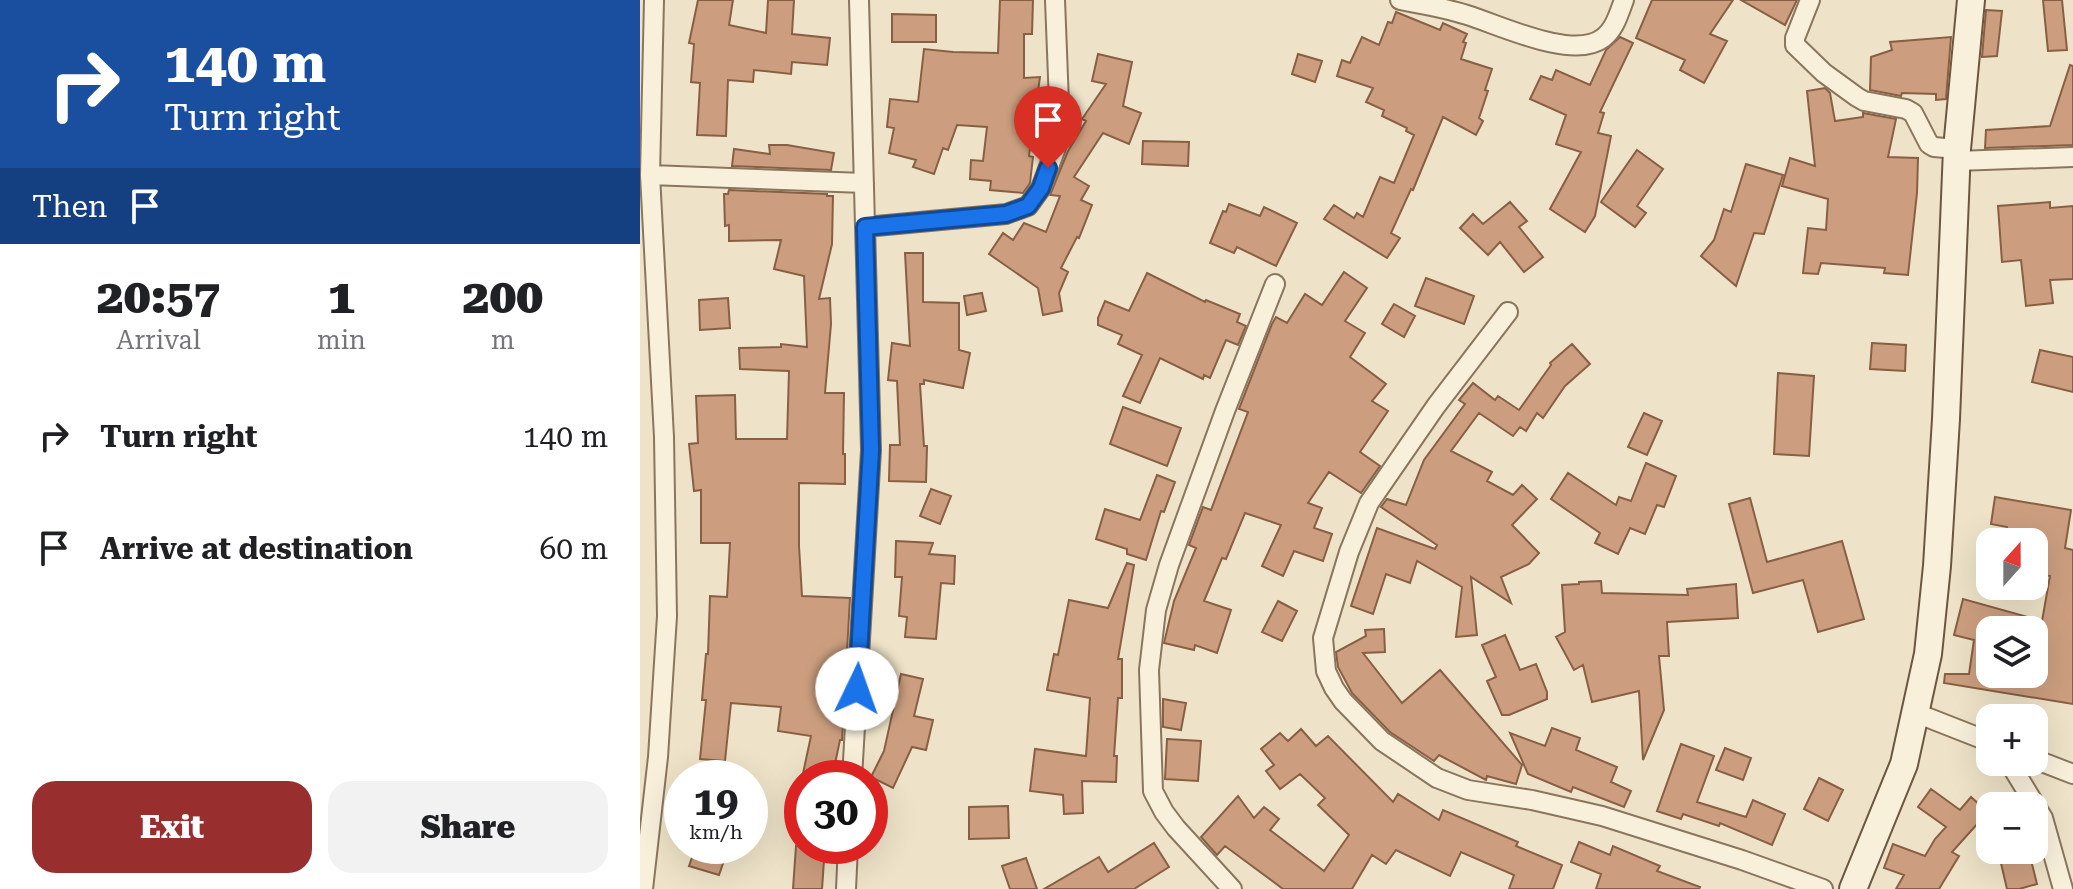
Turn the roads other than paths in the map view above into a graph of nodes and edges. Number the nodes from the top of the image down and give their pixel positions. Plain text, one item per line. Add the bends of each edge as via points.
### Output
1 (654, 0) edge
2 (859, 0) edge
3 (1055, 0) edge
4 (1400, 0) edge
5 (1624, 0) edge
6 (1810, 0) edge
7 (1971, 0) edge
8 (1957, 155) junction
9 (2073, 157) edge
10 (650, 175) junction
11 (864, 183) junction
12 (865, 227) junction
13 (1275, 284) dead end
14 (1508, 312) dead end
15 (1916, 713) junction
16 (1976, 737) edge
17 (853, 760) edge
18 (2048, 764) edge
19 (2073, 774) edge
20 (2018, 776) edge
21 (847, 864) edge
22 (643, 889) edge
23 (846, 889) edge
24 (1232, 889) edge
25 (1823, 889) edge
26 (1853, 889) edge
27 (2063, 889) edge

1 - 10 street
2 - 11 street
3 - 12 street via 1060,129 1041,188 1028,206 1006,214
4 - 5 street via 1572,47 1601,40 1618,19
6 - 8 street via 1795,45 1857,97 1913,113 1929,144
7 - 8 street
8 - 9 street
8 - 15 street via 1937,566
10 - 11 street
10 - 22 street via 667,616
11 - 12 street
12 - 17 street via 871,450
13 - 24 street via 1169,565 1156,610 1149,670 1153,791 1176,828
14 - 25 street via 1369,503 1323,638 1326,671 1334,688 1382,741 1437,778 1468,790 1602,816
15 - 16 street
15 - 26 street via 1904,764
18 - 19 street
20 - 27 street via 2043,818
21 - 23 street

